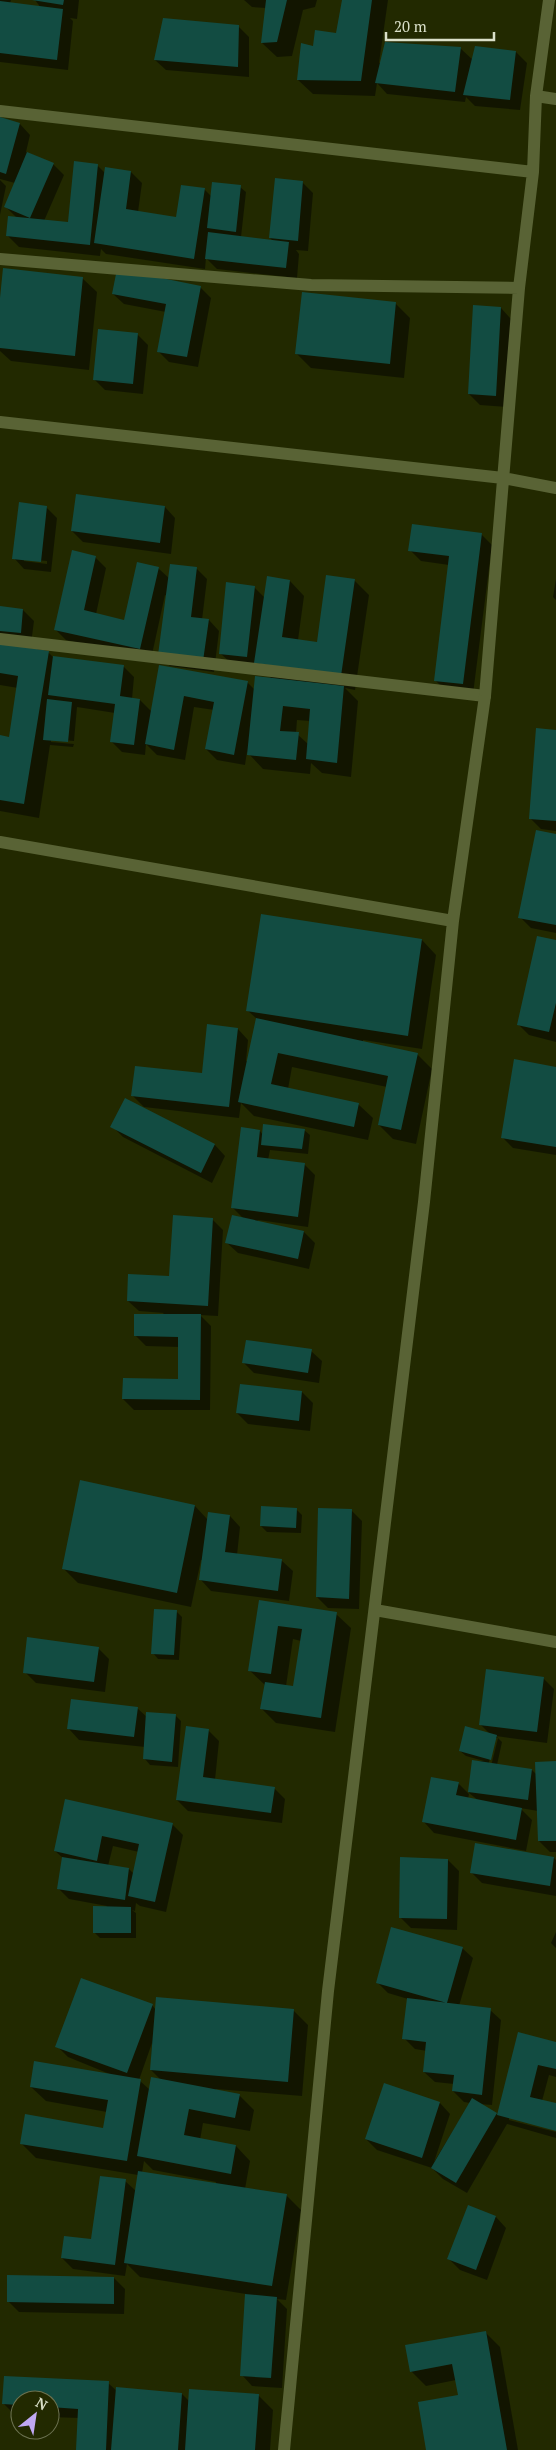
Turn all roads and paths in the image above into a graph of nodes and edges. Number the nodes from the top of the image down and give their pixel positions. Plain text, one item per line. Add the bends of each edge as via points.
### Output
1 (549, 0) edge
2 (536, 96) junction
3 (556, 99) edge
4 (0, 111) edge
5 (533, 172) junction
6 (0, 259) edge
7 (519, 288) junction
8 (0, 422) edge
9 (503, 478) junction
10 (556, 488) edge
11 (0, 638) edge
12 (485, 696) junction
13 (0, 842) edge
14 (453, 921) junction
15 (375, 1610) junction
16 (556, 1642) edge
17 (284, 2450) edge

1 - 2 street
2 - 3 street
2 - 5 street
4 - 5 street
5 - 7 street
6 - 7 street via 311,285
7 - 9 street
8 - 9 street
9 - 10 street
9 - 12 street
11 - 12 street
12 - 14 street
13 - 14 street
14 - 15 street via 425,1192
15 - 16 street
15 - 17 street via 328,1990

